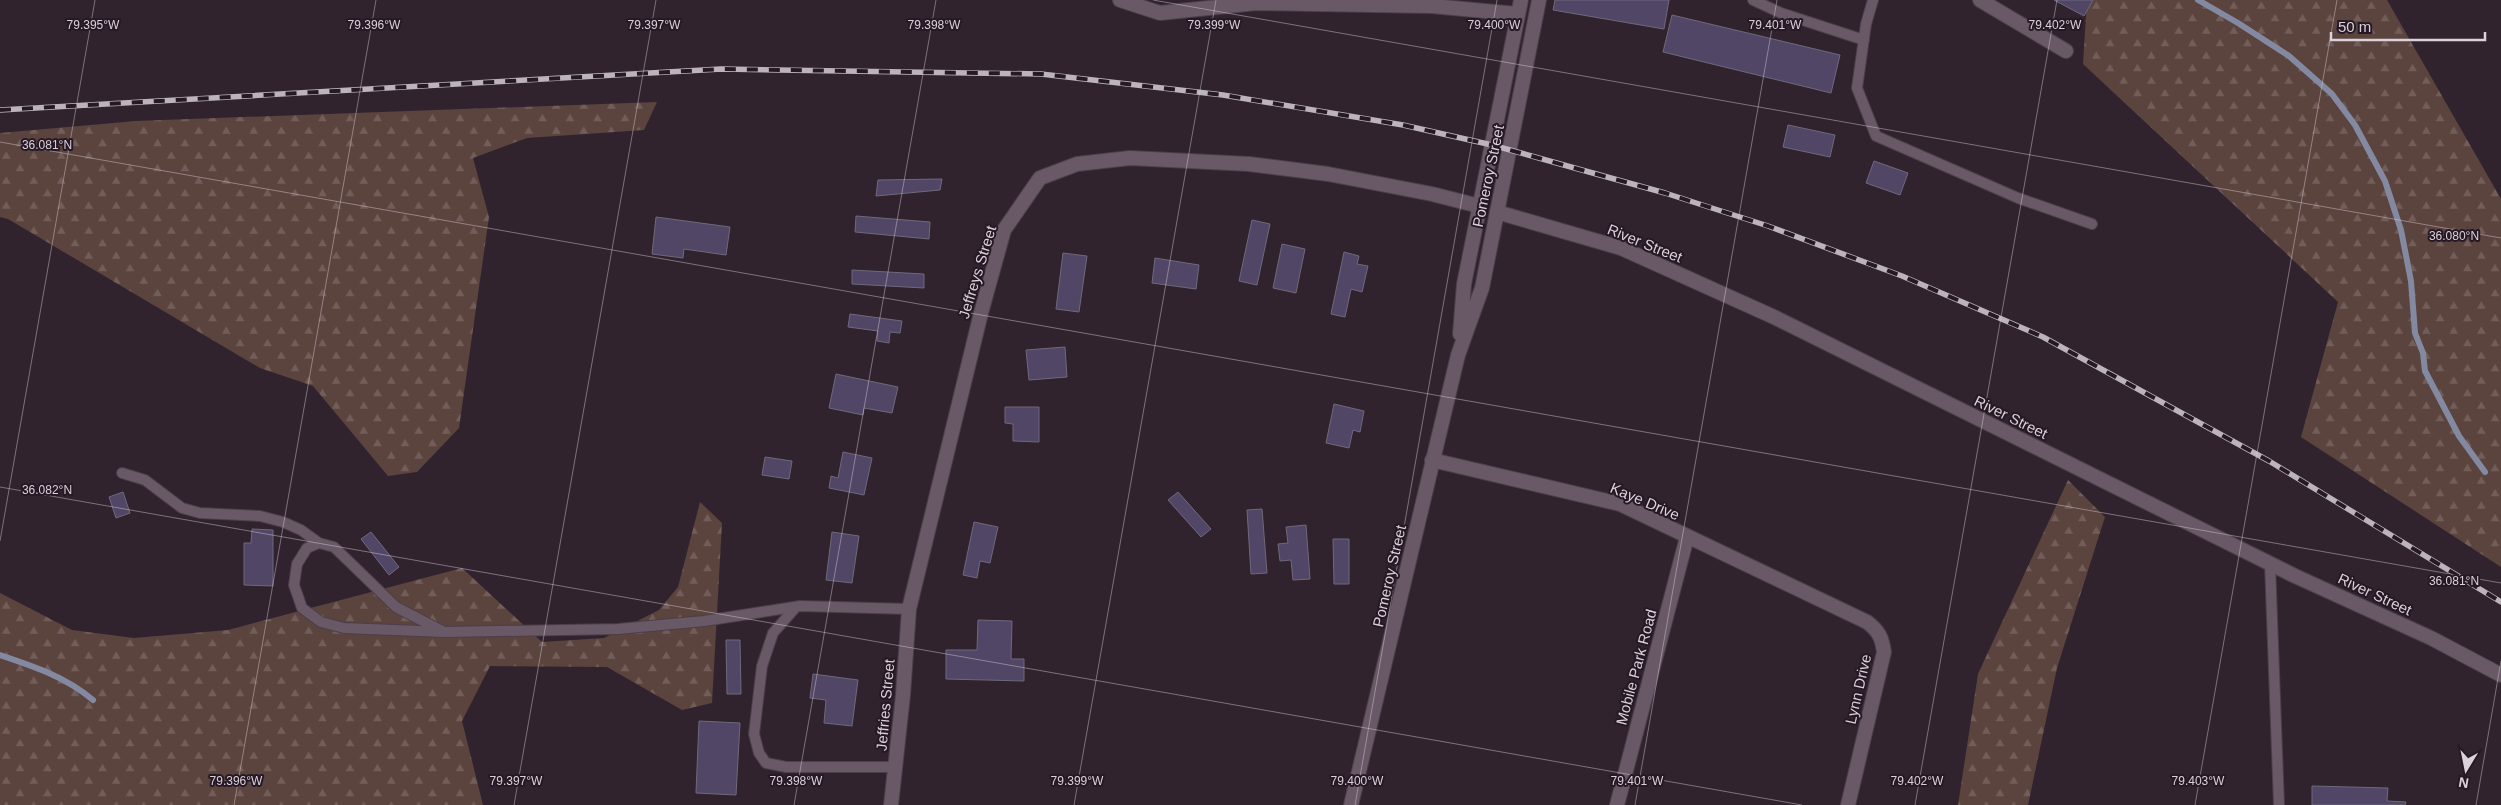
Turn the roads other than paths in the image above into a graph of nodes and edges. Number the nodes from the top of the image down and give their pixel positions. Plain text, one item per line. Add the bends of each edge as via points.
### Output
1 (1120, 0) edge
2 (1539, 0) edge
3 (1753, 0) edge
4 (1873, 0) edge
5 (1980, 0) edge
6 (1519, 7) edge
7 (1864, 40) junction
8 (2066, 51) dead end
9 (1479, 206) junction
10 (1497, 212) junction
11 (2092, 224) dead end
12 (1458, 355) junction
13 (1432, 460) junction
14 (122, 473) dead end
15 (1687, 537) junction
16 (319, 543) junction
17 (2270, 564) junction
18 (1806, 593) joint
19 (796, 607) junction
20 (909, 609) junction
21 (444, 632) junction
22 (2501, 675) edge
23 (895, 767) junction
24 (891, 805) edge
25 (1351, 805) edge
26 (1617, 805) edge
27 (1848, 805) edge
28 (2279, 805) edge

1 - 6 street via 1160,13 1256,3
2 - 10 street, Pomeroy Street
3 - 7 lane via 1781,13
4 - 7 lane
5 - 8 street
6 - 9 street, Pomeroy Street
7 - 11 lane via 1857,88 1876,136 2018,198
9 - 12 street, Pomeroy Street via 1464,284
9 - 20 street, Jeffreys Street via 1328,174 1250,164 1130,158 1077,164 1040,178 1004,230
10 - 12 street, Pomeroy Street via 1482,288
10 - 17 street, River Street via 1620,248 1729,297
12 - 13 street, Pomeroy Street
13 - 15 street, Kaye Drive via 1620,504
13 - 25 street, Pomeroy Street
14 - 16 lane via 145,480 182,508 200,513 260,516 283,522
15 - 18 street, Kaye Drive
15 - 26 street, Mobile Park Road
16 - 21 lane via 334,547 396,608
16 - 21 lane via 308,548 297,564 294,585 302,608 321,622 344,628
17 - 22 street, River Street via 2431,638
17 - 28 lane
18 - 27 street, Lynn Drive via 1867,622 1882,638 1884,652 1878,684
19 - 20 lane
19 - 21 lane via 704,621 618,629
19 - 23 lane via 774,633 762,666 754,734 759,753 766,763 786,767
20 - 23 street, Jeffries Street
23 - 24 street, Jeffries Street

